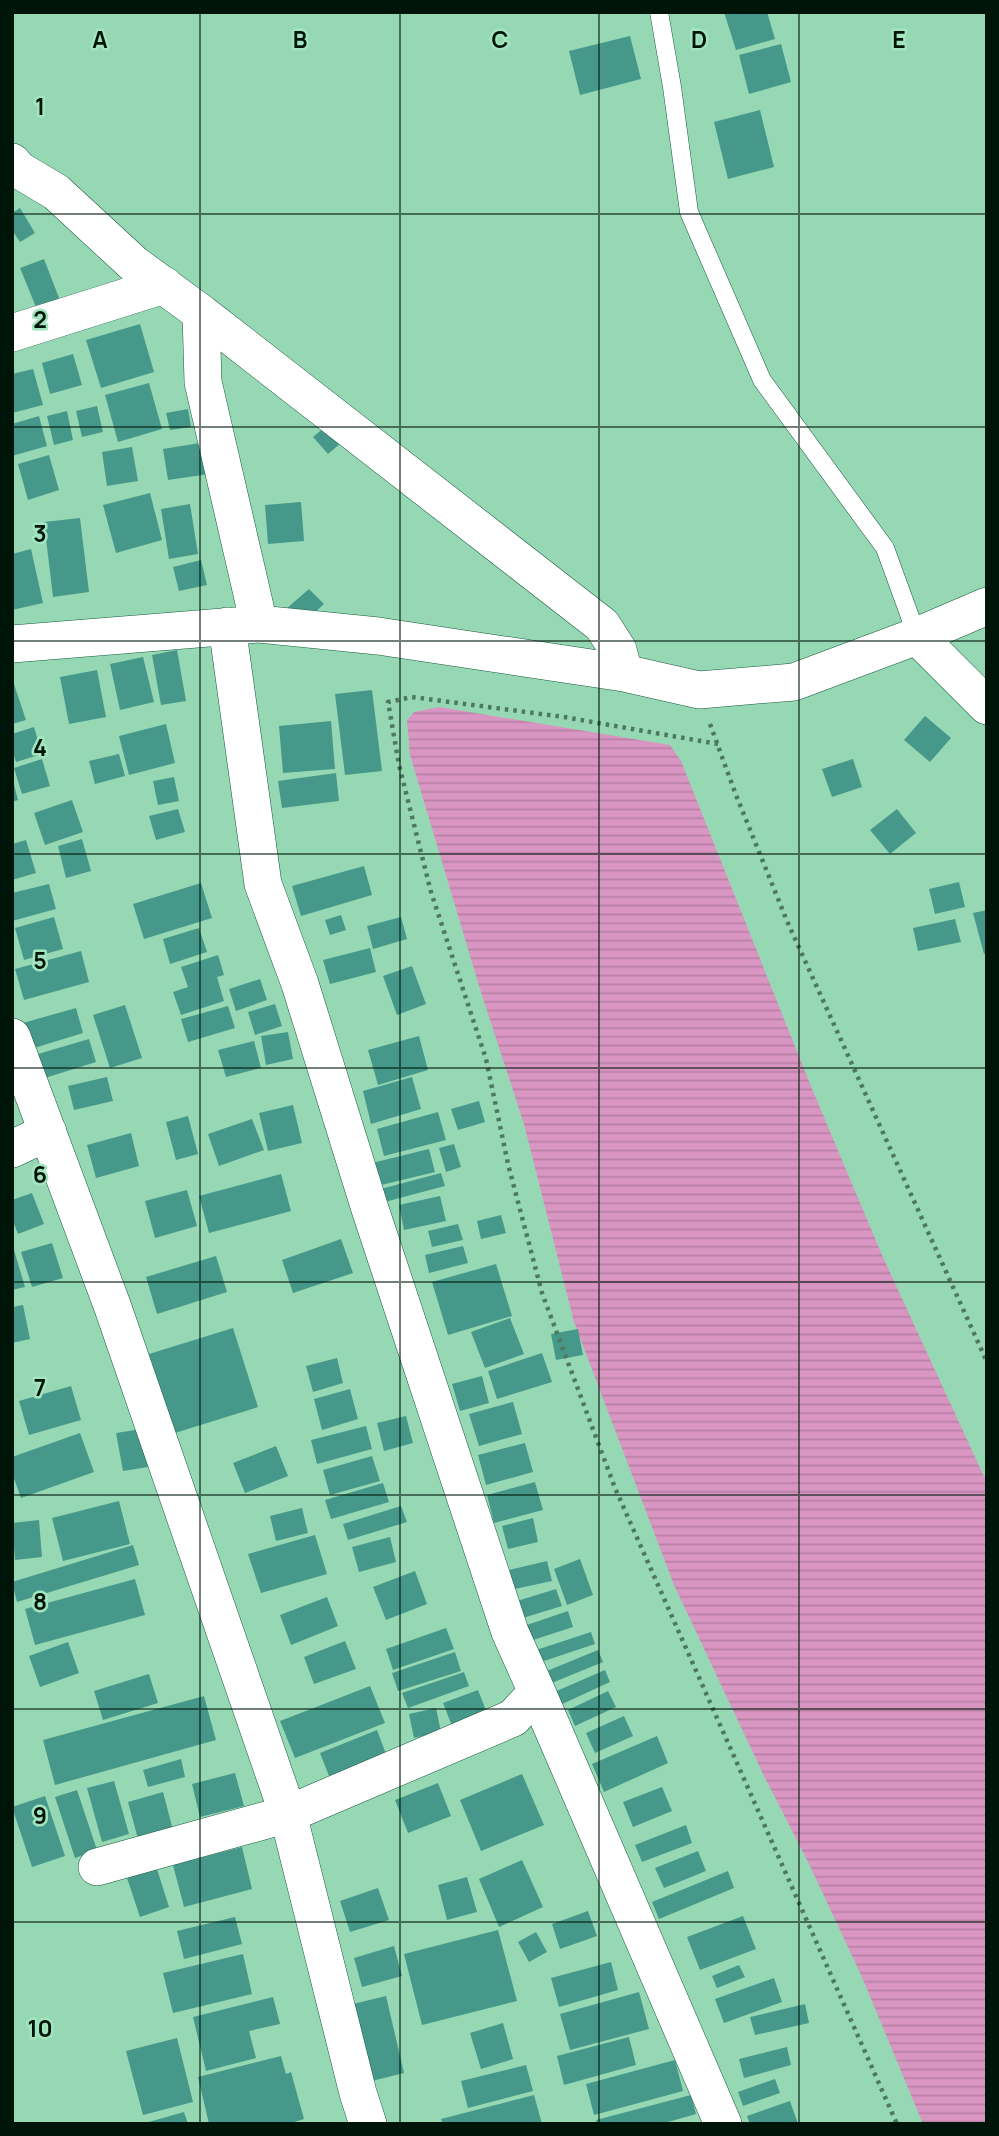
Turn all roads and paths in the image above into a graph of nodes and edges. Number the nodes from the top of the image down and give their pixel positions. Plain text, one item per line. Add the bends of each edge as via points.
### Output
1 (659, 12) edge
2 (15, 168) edge
3 (163, 285) junction
4 (201, 313) junction
5 (12, 333) edge
6 (987, 606) edge
7 (243, 625) junction
8 (917, 636) junction
9 (12, 644) edge
10 (624, 673) junction
11 (987, 706) edge
12 (12, 1037) edge
13 (48, 1132) junction
14 (12, 1149) edge
15 (987, 1362) edge
16 (537, 1692) junction
17 (288, 1814) junction
18 (97, 1867) dead end
19 (368, 2124) edge
20 (723, 2124) edge
21 (897, 2124) edge

1 - 8 lane via 689,212 762,380 885,548
2 - 3 street via 56,192
3 - 4 street
3 - 5 street
4 - 7 street via 203,382
4 - 10 street via 602,625 618,650
6 - 8 street
7 - 9 street
7 - 10 street via 378,636
7 - 16 street via 264,884 510,1632
8 - 10 street via 793,682 699,690
8 - 11 street
12 - 13 street
13 - 14 street
13 - 17 street
15 - 21 path via 787,921 718,744 564,716 412,697 388,702 430,892 486,1059 542,1293 615,1488
16 - 17 street via 513,1718
16 - 20 street
17 - 18 street
17 - 19 street

